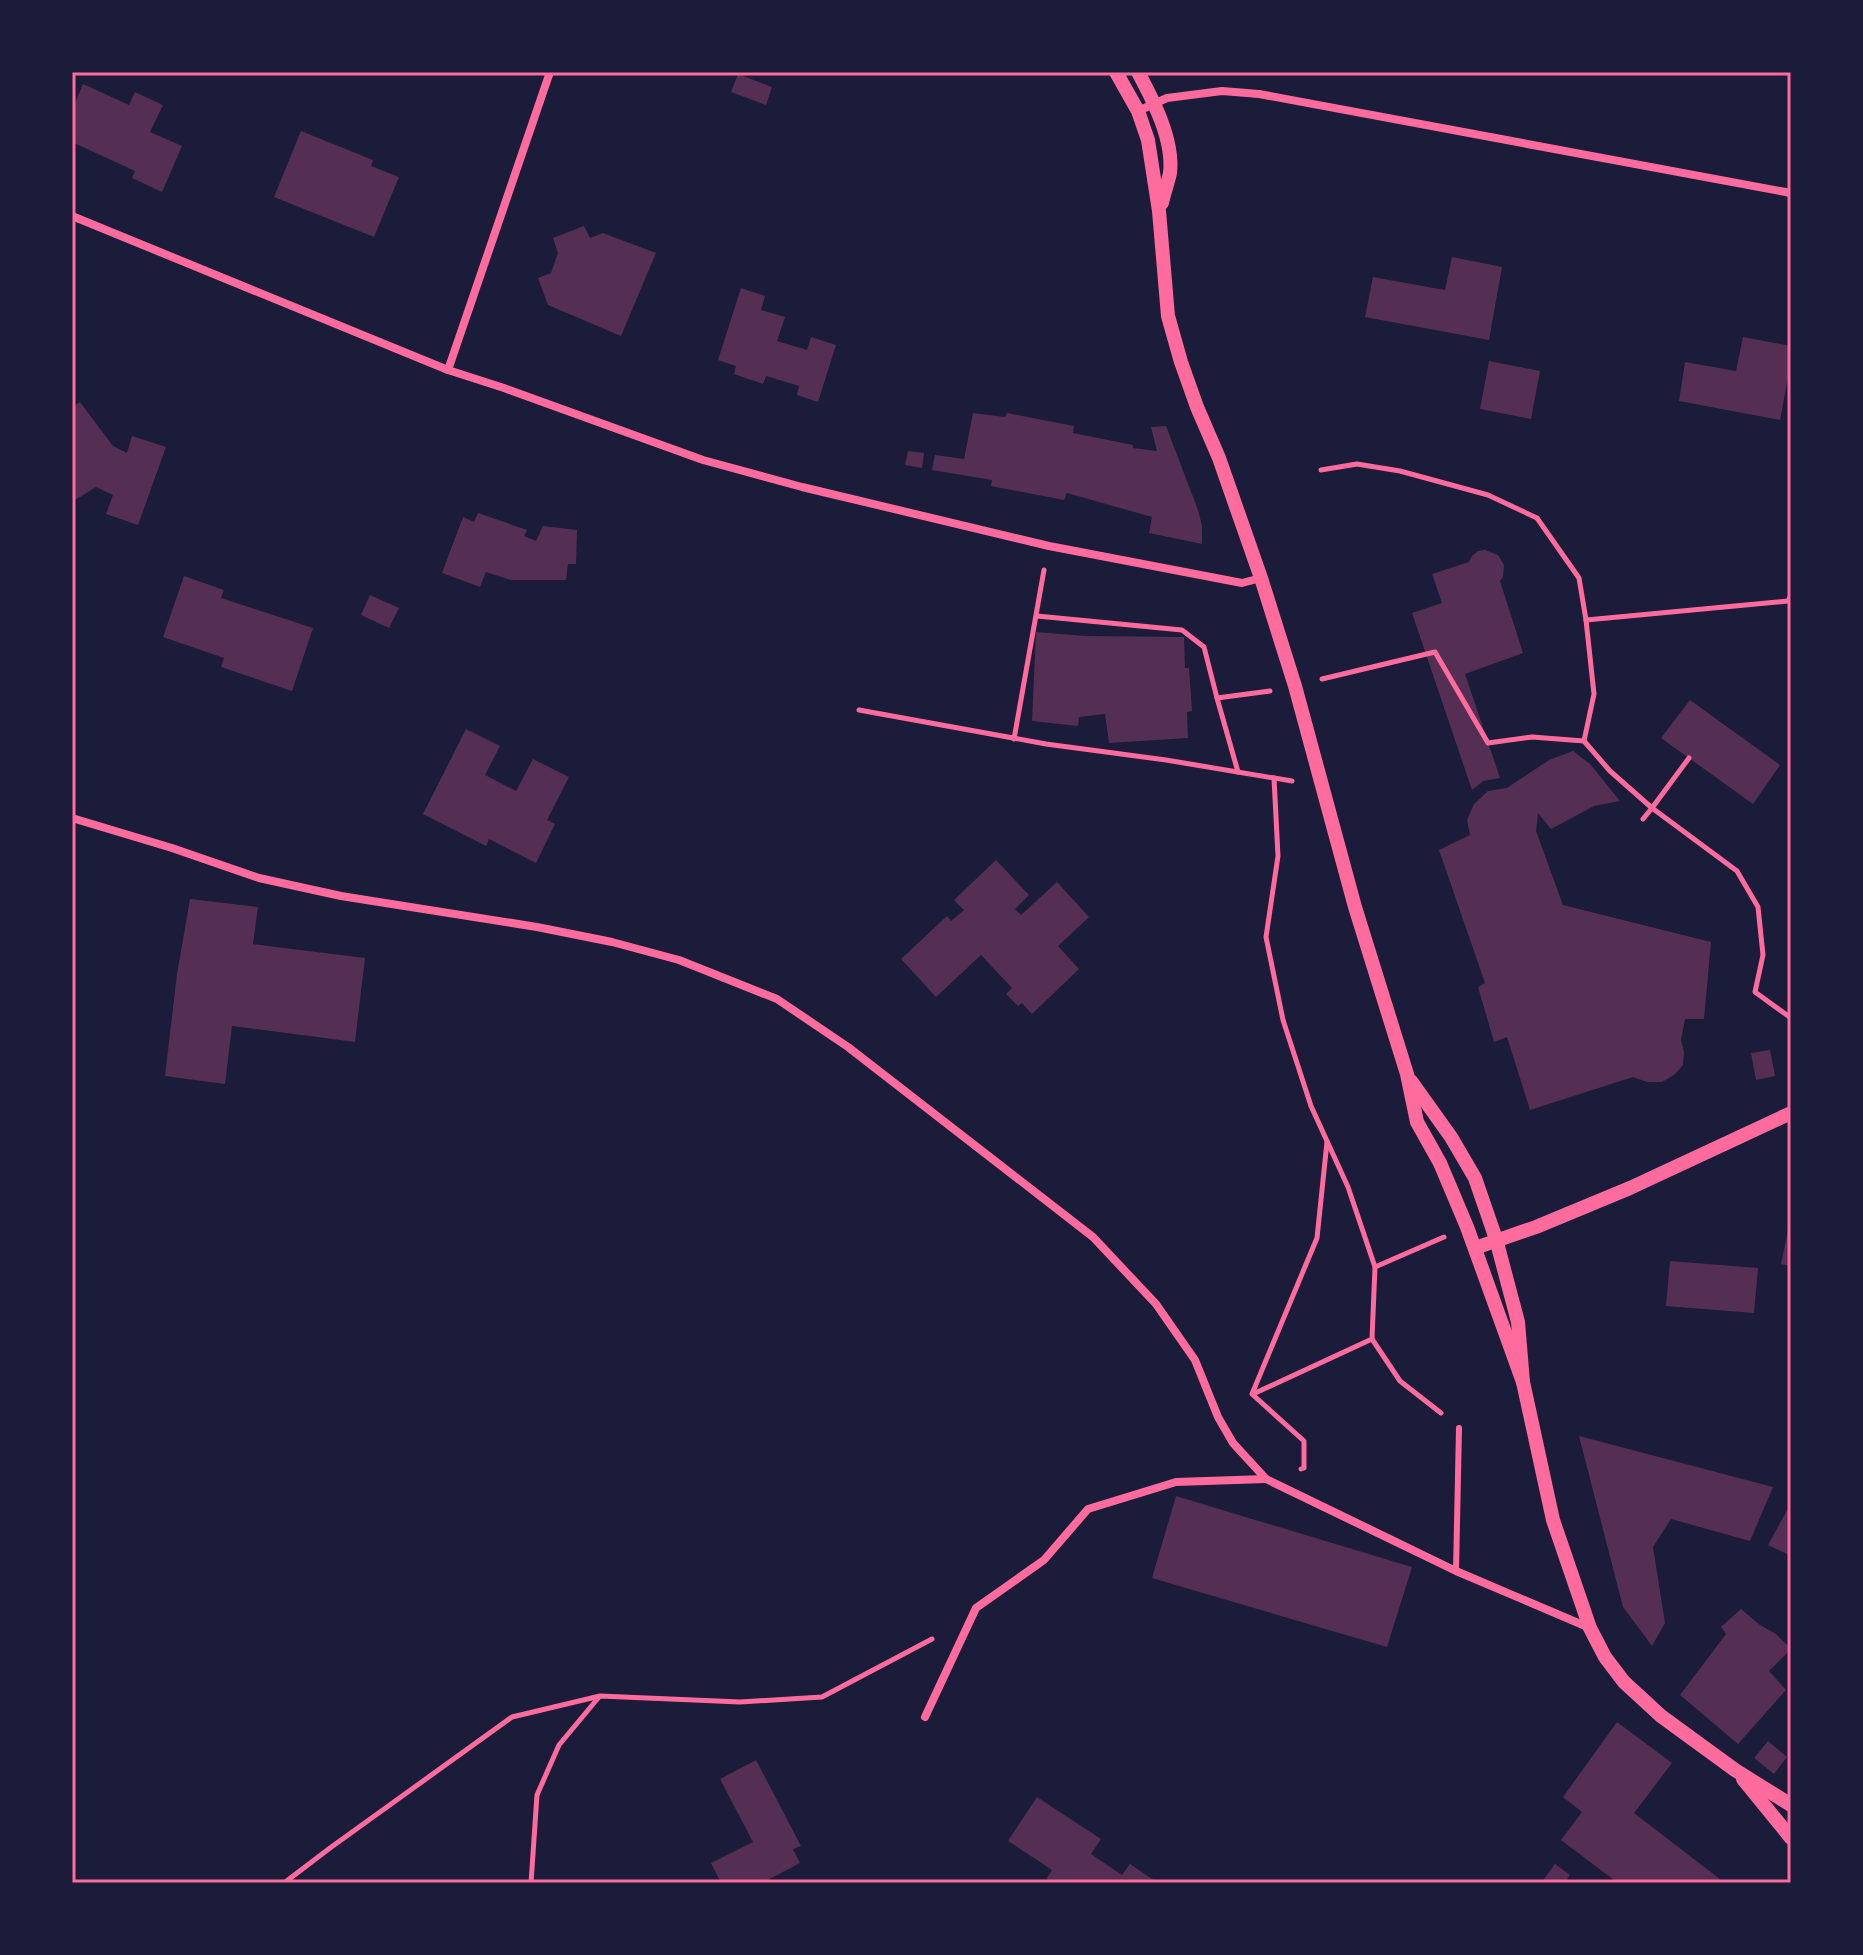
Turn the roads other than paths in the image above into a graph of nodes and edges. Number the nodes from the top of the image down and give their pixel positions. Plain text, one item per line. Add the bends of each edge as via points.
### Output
1 (550, 72) edge
2 (1116, 72) edge
3 (1138, 72) edge
4 (1155, 104) junction
5 (1138, 111) junction
6 (1791, 193) edge
7 (1159, 211) junction
8 (72, 216) edge
9 (448, 370) junction
10 (1261, 578) junction
11 (72, 818) edge
12 (1407, 1074) junction
13 (1791, 1113) edge
14 (1496, 1239) junction
15 (1475, 1248) junction
16 (1523, 1382) junction
17 (1459, 1428) dead end
18 (1266, 1479) junction
19 (1456, 1571) junction
20 (1590, 1628) junction
21 (925, 1717) dead end
22 (1735, 1770) junction
23 (1791, 1805) edge
24 (1791, 1838) edge

1 - 9 street
2 - 5 street
3 - 4 street
4 - 5 street
4 - 6 street via 1222,91 1259,94
4 - 7 street via 1170,173
5 - 7 street
7 - 10 street via 1168,316
8 - 9 street
9 - 10 street via 703,460 802,487 1049,546 1242,583
10 - 12 street
11 - 18 street via 259,878 612,942 679,960 777,999 848,1047 1093,1237 1156,1304 1195,1360 1233,1443
12 - 14 street via 1475,1178
12 - 15 street via 1417,1122
13 - 14 street via 1630,1188
14 - 15 street
14 - 16 street via 1518,1322
15 - 16 street
16 - 20 street via 1553,1520
17 - 19 lane
18 - 19 street
18 - 21 street via 1176,1482 1088,1509 1044,1560 976,1608
19 - 20 street
20 - 22 street via 1624,1682
22 - 23 street
22 - 24 street

